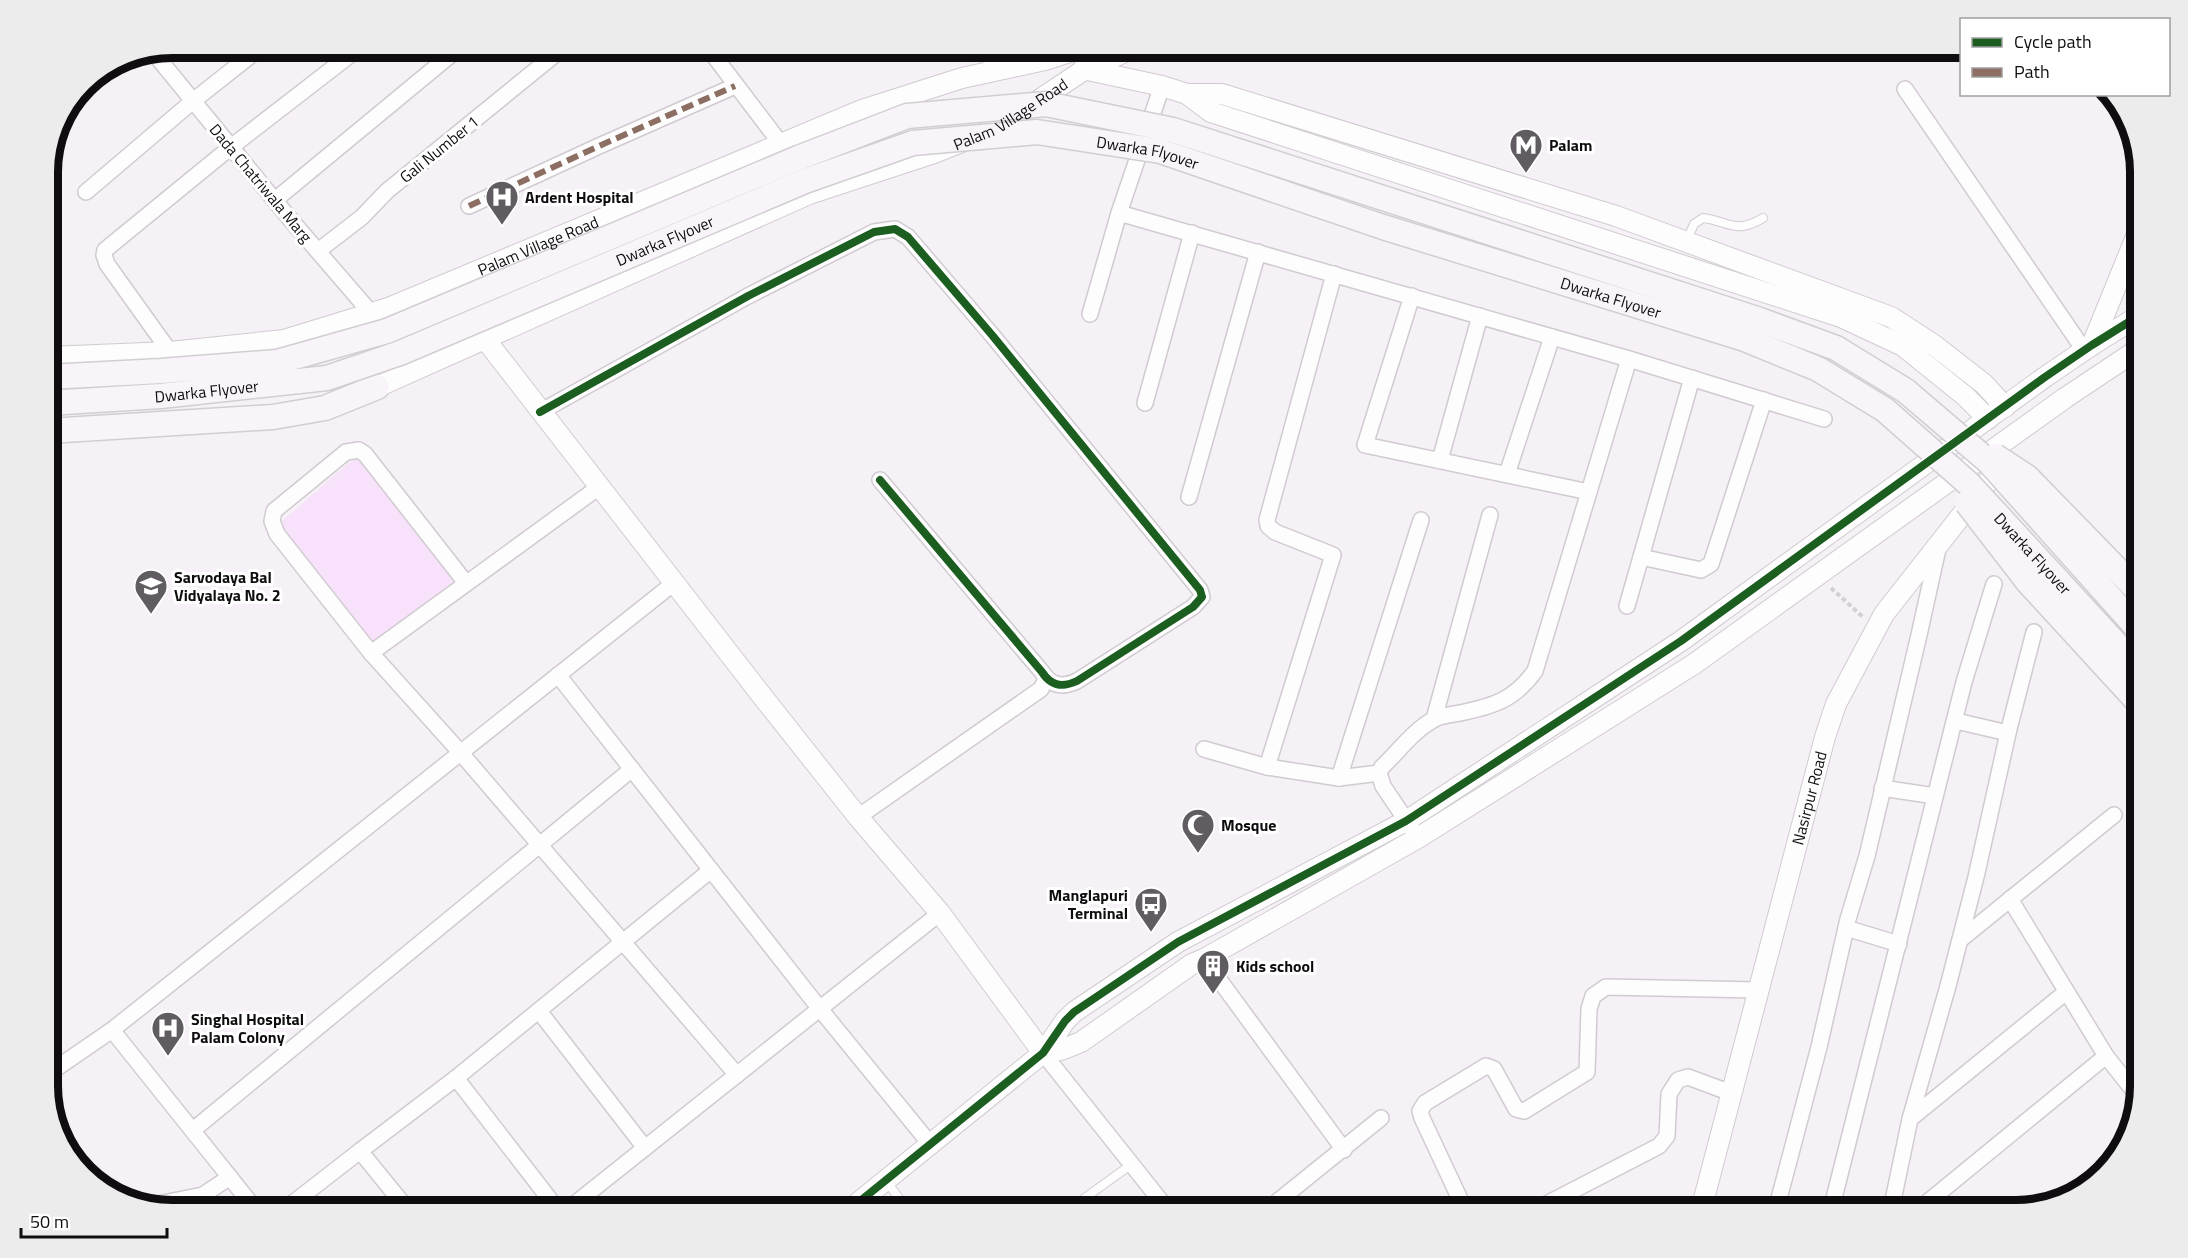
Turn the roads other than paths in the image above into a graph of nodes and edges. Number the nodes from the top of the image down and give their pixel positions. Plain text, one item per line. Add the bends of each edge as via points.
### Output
1 (1110, 58) edge
2 (165, 59) edge
3 (246, 59) edge
4 (345, 59) edge
5 (446, 59) edge
6 (549, 59) edge
7 (716, 59) edge
8 (990, 59) edge
9 (1050, 59) edge
10 (1046, 60) junction
11 (1084, 70) junction
12 (999, 71) junction
13 (735, 86) junction
14 (1162, 86) junction
15 (1905, 89) dead end
16 (1187, 94) junction
17 (193, 101) junction
18 (781, 144) junction
19 (231, 147) junction
20 (86, 192) dead end
21 (275, 200) junction
22 (470, 206) dead end
23 (1119, 213) junction
24 (1762, 218) dead end
25 (1192, 233) junction
26 (1686, 242) junction
27 (318, 251) junction
28 (1258, 252) junction
29 (2129, 252) edge
30 (1334, 274) junction
31 (450, 282) junction
32 (1412, 296) junction
33 (371, 313) junction
34 (1090, 314) dead end
35 (1480, 316) junction
36 (2129, 322) edge
37 (1552, 337) junction
38 (484, 340) junction
39 (2088, 347) junction
40 (170, 352) junction
41 (2129, 355) edge
42 (59, 357) edge
43 (1629, 359) junction
44 (59, 376) edge
45 (1692, 378) junction
46 (377, 387) junction
47 (1764, 400) junction
48 (59, 402) edge
49 (1145, 403) dead end
50 (2005, 406) junction
51 (540, 412) junction
52 (59, 418) edge
53 (1824, 419) dead end
54 (1988, 419) junction
55 (1943, 422) junction
56 (59, 429) edge
57 (2015, 434) junction
58 (1914, 435) junction
59 (1440, 460) junction
60 (1507, 474) junction
61 (880, 480) dead end
62 (599, 487) junction
63 (1589, 492) junction
64 (1189, 497) dead end
65 (1490, 515) dead end
66 (1421, 520) dead end
67 (1938, 546) junction
68 (1641, 557) junction
69 (466, 583) junction
70 (674, 583) junction
71 (2129, 583) edge
72 (1994, 584) dead end
73 (1627, 606) dead end
74 (2129, 619) edge
75 (2034, 632) dead end
76 (371, 653) junction
77 (2130, 659) edge
78 (558, 675) junction
79 (1046, 679) junction
80 (2130, 693) edge
81 (1597, 696) junction
82 (1612, 716) junction
83 (1434, 719) junction
84 (1956, 721) junction
85 (2008, 733) junction
86 (1204, 749) dead end
87 (460, 752) junction
88 (1267, 767) junction
89 (632, 769) junction
90 (1379, 773) junction
91 (1339, 778) junction
92 (1882, 788) junction
93 (1935, 796) junction
94 (2114, 815) dead end
95 (858, 817) junction
96 (1406, 821) junction
97 (1418, 838) junction
98 (539, 845) junction
99 (711, 870) junction
100 (2010, 899) junction
101 (940, 913) junction
102 (1846, 928) junction
103 (623, 940) junction
104 (1960, 940) junction
105 (1899, 944) junction
106 (1204, 959) junction
107 (1758, 990) junction
108 (2066, 992) junction
109 (820, 1009) junction
110 (539, 1011) junction
111 (112, 1030) junction
112 (1043, 1053) junction
113 (2106, 1056) junction
114 (59, 1063) edge
115 (737, 1074) junction
116 (456, 1078) junction
117 (2130, 1085) edge
118 (1731, 1093) junction
119 (1381, 1118) dead end
120 (1910, 1119) junction
121 (193, 1131) junction
122 (931, 1145) junction
123 (645, 1148) junction
124 (1344, 1150) junction
125 (360, 1151) junction
126 (1132, 1164) junction
127 (230, 1177) junction
128 (886, 1181) junction
129 (183, 1199) edge
130 (247, 1199) edge
131 (298, 1199) edge
132 (399, 1199) edge
133 (550, 1199) edge
134 (581, 1199) edge
135 (863, 1199) edge
136 (900, 1199) edge
137 (1083, 1199) edge
138 (1159, 1199) edge
139 (1281, 1199) edge
140 (1460, 1199) edge
141 (1555, 1199) edge
142 (1704, 1199) edge
143 (1779, 1199) edge
144 (1834, 1199) edge
145 (1893, 1199) edge
146 (1931, 1199) edge

1 - 11 street, Palam Village Road
2 - 17 street, Dada Chatriwala Marg
3 - 17 street
4 - 19 street
5 - 21 street
6 - 27 street, Gali Number 1
7 - 13 street
8 - 12 street
9 - 10 street, Palam Village Road
10 - 11 street
10 - 12 street, Palam Village Road
11 - 14 street
11 - 38 street, Palam Village Road via 998,128 809,194
12 - 18 street, Palam Village Road via 962,78 862,110
13 - 18 street
13 - 22 street
14 - 16 street
14 - 23 street
15 - 39 street
16 - 26 street via 1222,94 1616,216
16 - 54 street via 1211,112 1841,316 1903,346
17 - 19 street, Dada Chatriwala Marg
17 - 20 street
18 - 31 street, Palam Village Road
19 - 21 street, Dada Chatriwala Marg
19 - 40 street via 105,250 107,264
21 - 27 street, Dada Chatriwala Marg
23 - 25 street
23 - 34 street
24 - 26 lane via 1741,226 1703,218 1694,224
25 - 28 street
25 - 49 street
26 - 50 street via 1891,317 1984,384
27 - 33 street, Dada Chatriwala Marg
28 - 30 street
28 - 64 street
29 - 39 street
30 - 32 street
30 - 88 street via 1267,520 1275,532 1333,555
31 - 33 street, Palam Village Road
31 - 38 street
32 - 35 street
32 - 59 street via 1365,445
33 - 40 street, Palam Village Road via 284,340
35 - 37 street
35 - 59 street
36 - 39 street
37 - 43 street
37 - 60 street
38 - 46 street, Palam Village Road
38 - 51 street
39 - 50 street
40 - 42 street, Palam Village Road
41 - 57 street
43 - 45 street
43 - 63 street
44 - 55 main road, Dwarka Flyover, bridge via 265,363 299,356 387,331 907,116 1046,104 1173,130 1757,319 1836,348 1906,391
45 - 47 street
45 - 68 street
46 - 52 street, Palam Village Road via 272,408
46 - 56 main road via 325,408 273,417
47 - 53 street
47 - 68 street via 1711,564 1701,570
48 - 58 main road, Dwarka Flyover, bridge via 327,378 400,353 805,181 913,143 1037,132 1160,152 1383,227 1742,338 1818,369 1886,410
50 - 54 street
51 - 62 street
51 - 79 street via 748,296 874,232 902,231 993,336 1202,594 1193,607 1077,681 1062,686
54 - 81 street via 1681,641
55 - 71 main road, bridge via 2027,477
55 - 74 main road, Dwarka Flyover, bridge via 1989,462
57 - 67 street, Nasirpur Road via 2011,453
57 - 82 street via 1694,664
58 - 77 main road, Dwarka Flyover, bridge via 1969,484
58 - 80 main road, bridge via 2028,582
59 - 60 street
60 - 63 street
61 - 79 street
62 - 69 street
62 - 70 street
63 - 83 street via 1535,671 1503,702
65 - 83 street
66 - 91 street
67 - 92 street
67 - 107 street, Nasirpur Road via 1875,628 1836,704
68 - 73 street
69 - 76 street
69 - 76 street via 365,454 359,450 346,452 274,511 272,521 277,534
70 - 78 street
70 - 95 street
72 - 84 street
75 - 85 street
76 - 87 street
78 - 87 street
78 - 89 street
79 - 95 street via 1041,689
81 - 82 street
81 - 96 street
82 - 97 street
83 - 90 street
84 - 85 street
84 - 93 street
85 - 104 street
86 - 88 street
87 - 98 street
87 - 111 street
88 - 91 street
89 - 98 street
89 - 99 street
90 - 91 street
90 - 96 street
92 - 93 street
92 - 102 street
93 - 105 street
94 - 100 street
95 - 101 street
96 - 97 street
96 - 112 street via 1178,942 1074,1012
97 - 106 street
98 - 103 street
98 - 121 street
99 - 103 street
99 - 109 street
100 - 104 street
100 - 108 street
101 - 109 street
101 - 112 street
102 - 105 street
102 - 143 street
103 - 110 street
103 - 115 street
104 - 120 street
105 - 144 street
106 - 112 street via 1081,1042
106 - 124 street
107 - 118 street, Nasirpur Road
107 - 140 street via 1606,987 1593,996 1589,1009 1587,1072 1524,1111 1516,1109 1494,1069 1486,1066 1425,1103 1420,1111 1422,1118
108 - 113 street
108 - 120 street
109 - 115 street
109 - 122 street
110 - 116 street
110 - 123 street
111 - 114 street
111 - 121 street
112 - 122 street
112 - 126 street
113 - 117 street
113 - 146 street
115 - 123 street
116 - 125 street
116 - 133 street
118 - 141 street via 1688,1077 1678,1080 1669,1094 1667,1136 1659,1146
118 - 142 street, Nasirpur Road
119 - 124 street
120 - 145 street
121 - 127 street
122 - 128 street
123 - 134 street
124 - 139 street
125 - 131 street
125 - 132 street
126 - 137 lane
126 - 138 street
127 - 129 street via 203,1195
127 - 130 street
128 - 135 street
128 - 136 lane

